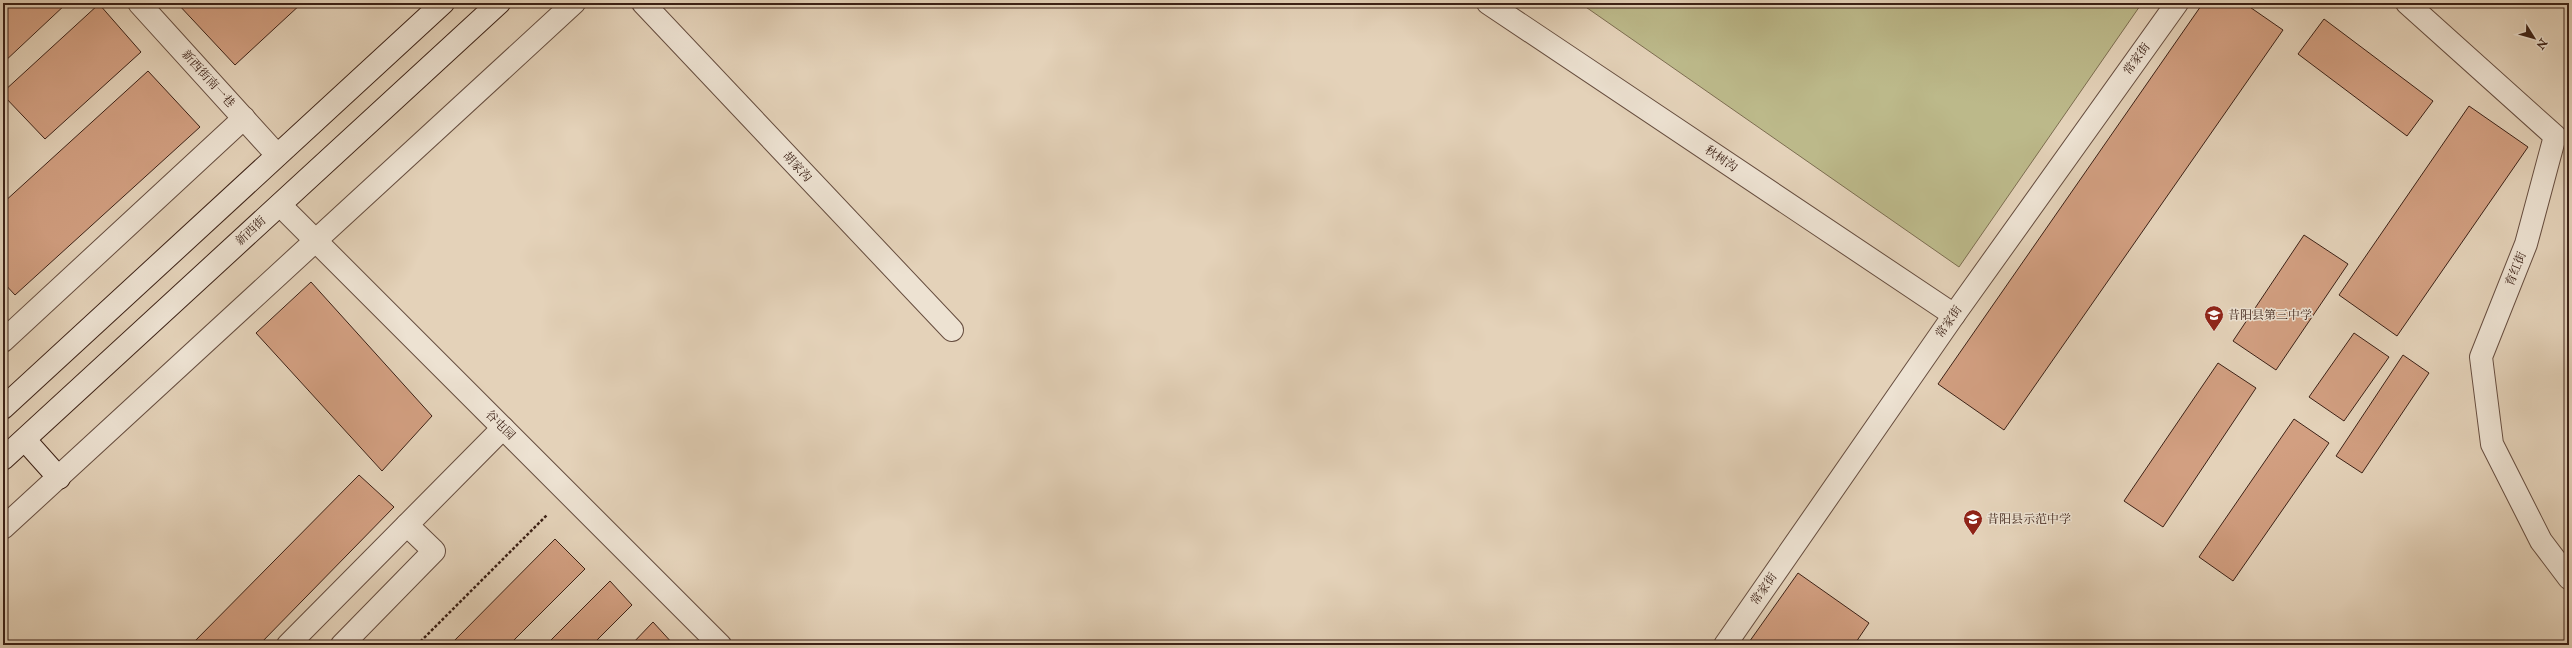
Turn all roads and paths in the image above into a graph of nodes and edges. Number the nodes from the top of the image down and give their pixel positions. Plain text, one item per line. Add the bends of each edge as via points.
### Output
1 (139, 3) edge
2 (443, 3) edge
3 (499, 3) edge
4 (574, 3) edge
5 (643, 3) edge
6 (1488, 3) edge
7 (2177, 3) edge
8 (2407, 3) edge
9 (244, 118) junction
10 (277, 155) junction
11 (280, 205) junction
12 (315, 239) junction
13 (1954, 315) junction
14 (952, 330) dead end
15 (3, 341) edge
16 (3, 408) edge
17 (503, 428) junction
18 (25, 440) junction
19 (3, 459) edge
20 (59, 478) junction
21 (568, 493) junction
22 (407, 524) junction
23 (3, 528) edge
24 (2569, 578) edge
25 (288, 645) edge
26 (342, 645) edge
27 (417, 645) edge
28 (720, 645) edge
29 (1725, 645) edge

1 - 9 street, 新西街南一巷
2 - 10 street
3 - 11 street, 新西街
4 - 12 street via 463,107
5 - 14 street, 胡家沟
6 - 13 street, 秋树沟
7 - 13 street, 常家街
8 - 24 street, 育红街 via 2554,136 2526,244 2481,358 2492,444 2541,542
9 - 10 street, 新西街南一巷
9 - 15 street
10 - 16 street
11 - 12 street, 谷屯园
11 - 18 street, 新西街
12 - 17 street, 谷屯园
12 - 20 street
13 - 29 street, 常家街
17 - 21 street, 谷屯园
17 - 22 street
18 - 19 street, 新西街
18 - 20 street
20 - 23 street
21 - 27 path
21 - 28 street, 谷屯园
22 - 25 street
22 - 26 street via 434,551

